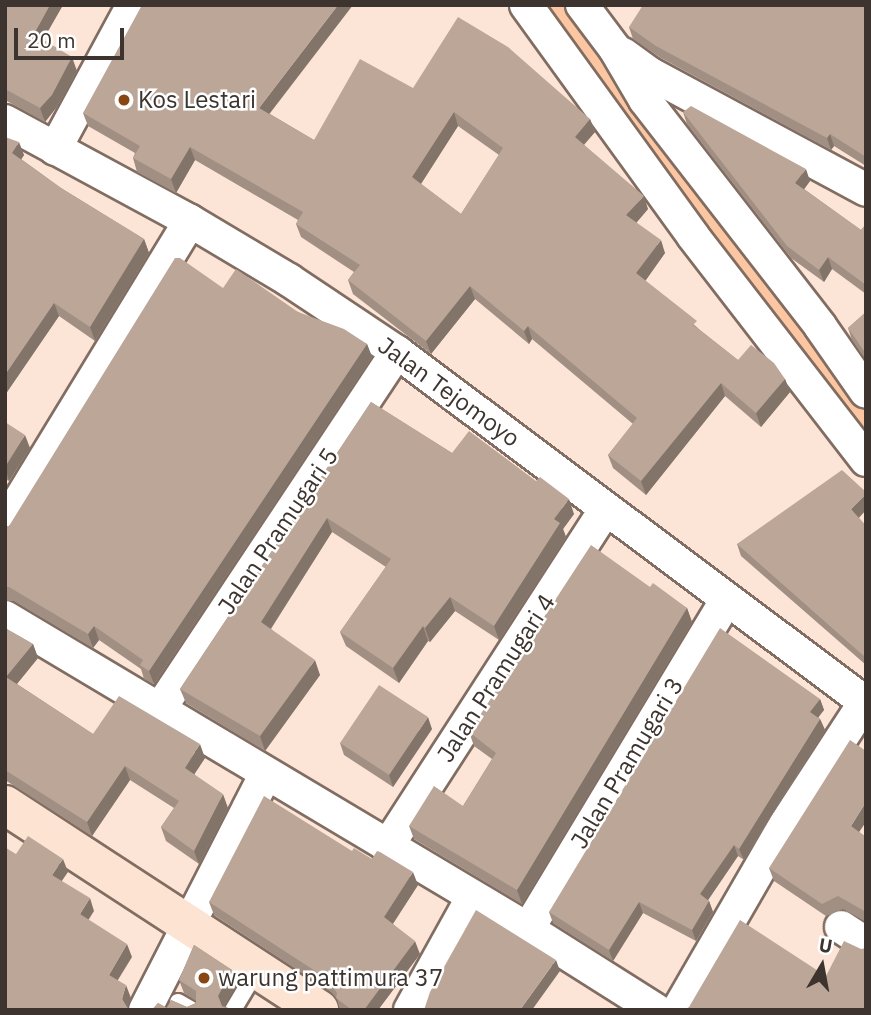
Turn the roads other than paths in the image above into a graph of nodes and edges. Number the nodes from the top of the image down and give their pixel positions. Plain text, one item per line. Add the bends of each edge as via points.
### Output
1 (134, 5) edge
2 (526, 5) edge
3 (582, 5) edge
4 (615, 49) junction
5 (5, 121) edge
6 (55, 149) junction
7 (866, 190) edge
8 (190, 221) junction
9 (397, 352) junction
10 (866, 392) edge
11 (866, 460) edge
12 (606, 509) junction
13 (5, 524) edge
14 (727, 599) junction
15 (5, 617) edge
16 (865, 703) edge
17 (159, 710) junction
18 (266, 774) junction
19 (5, 806) edge
20 (387, 847) junction
21 (472, 898) junction
22 (190, 927) junction
23 (528, 929) junction
24 (257, 970) junction
25 (145, 1010) edge
26 (233, 1010) edge
27 (319, 1010) edge
28 (411, 1010) edge
29 (656, 1010) edge
30 (678, 1010) edge

1 - 6 street
2 - 11 street via 693,236
3 - 4 street
4 - 7 street via 651,74
4 - 10 street via 645,100
5 - 6 street, Jalan Tejomoyo
6 - 8 street, Jalan Tejomoyo
8 - 9 street, Jalan Tejomoyo
8 - 13 street
9 - 12 street, Jalan Tejomoyo
9 - 17 street, Jalan Pramugari 5
12 - 14 street, Jalan Tejomoyo
12 - 20 street, Jalan Pramugari 4
14 - 16 street, Jalan Tejomoyo
14 - 23 street, Jalan Pramugari 3
15 - 17 street
16 - 30 street via 786,823
17 - 18 street
18 - 20 street
18 - 22 street
19 - 22 main road
20 - 21 street
21 - 23 street
21 - 28 street
22 - 24 main road
22 - 25 street
23 - 29 street
24 - 26 lane
24 - 27 main road

